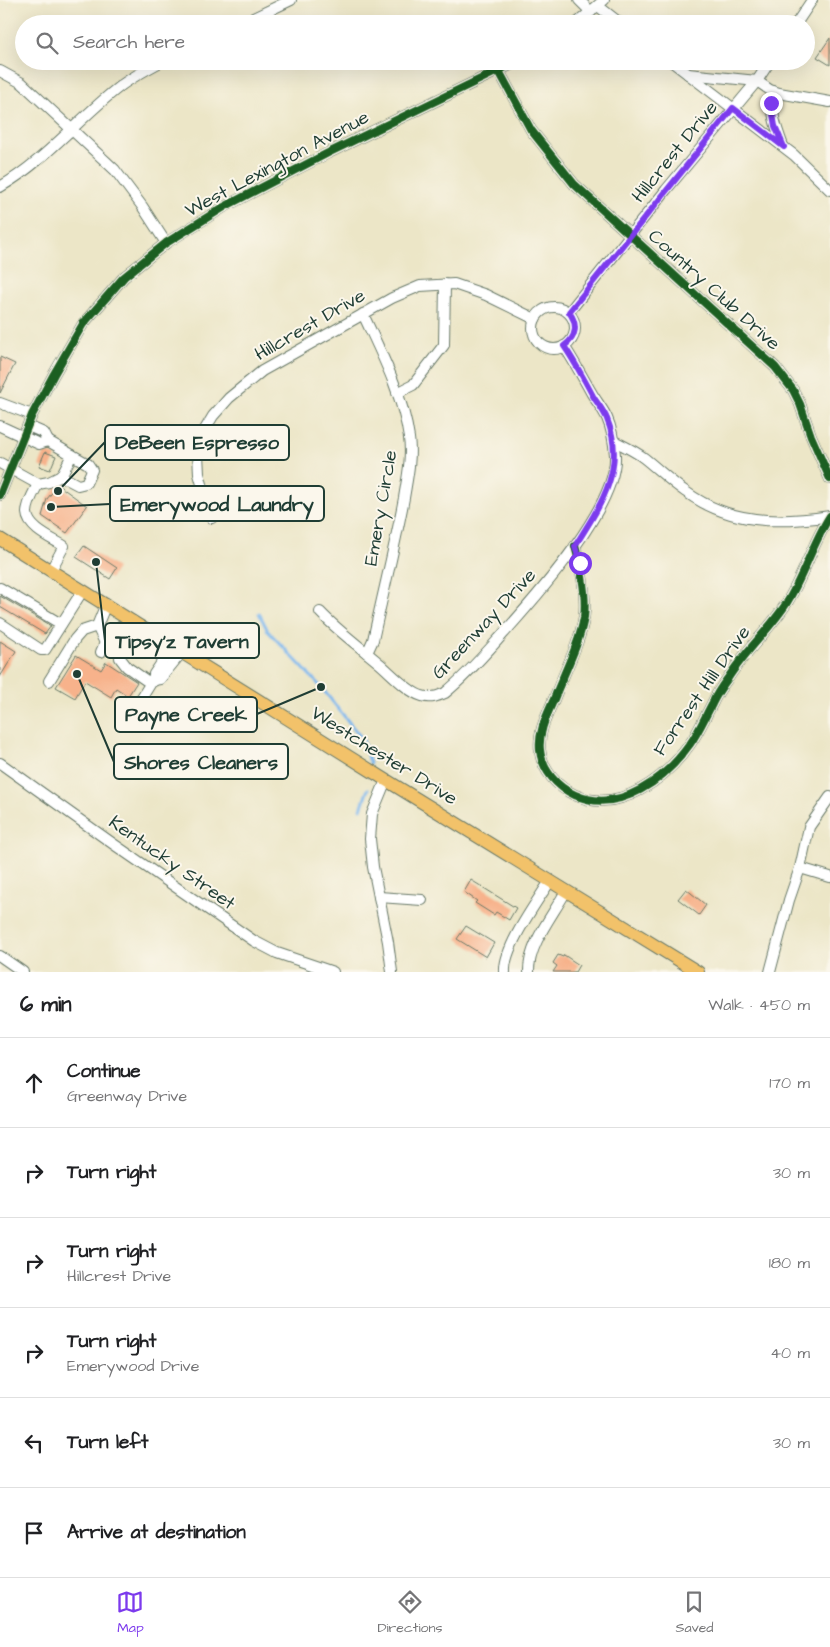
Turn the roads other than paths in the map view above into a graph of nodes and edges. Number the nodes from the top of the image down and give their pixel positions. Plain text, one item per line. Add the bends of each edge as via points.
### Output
1 (291, 0) edge
2 (579, 0) edge
3 (812, 0) edge
4 (597, 6) edge
5 (260, 15) edge
6 (586, 15) edge
7 (609, 15) edge
8 (802, 15) edge
9 (147, 70) edge
10 (682, 70) edge
11 (764, 70) edge
12 (0, 71) edge
13 (499, 71) joint
14 (687, 74) junction
15 (756, 81) junction
16 (773, 91) junction
17 (830, 102) edge
18 (733, 108) junction
19 (72, 129) junction
20 (784, 147) junction
21 (0, 187) edge
22 (830, 190) edge
23 (629, 236) junction
24 (166, 243) junction
25 (444, 284) junction
26 (569, 312) junction
27 (363, 314) junction
28 (535, 319) junction
29 (564, 346) junction
30 (397, 393) junction
31 (0, 403) edge
32 (32, 415) junction
33 (0, 426) edge
34 (28, 426) junction
35 (23, 438) junction
36 (48, 441) junction
37 (614, 441) junction
38 (72, 455) junction
39 (0, 463) edge
40 (10, 469) junction
41 (62, 476) junction
42 (830, 478) edge
43 (38, 484) junction
44 (0, 496) edge
45 (830, 516) edge
46 (212, 518) dead end
47 (0, 539) edge
48 (575, 546) junction
49 (51, 570) junction
50 (0, 588) edge
51 (82, 590) junction
52 (106, 604) junction
53 (320, 612) dead end
54 (133, 621) junction
55 (0, 623) edge
56 (61, 624) junction
57 (98, 626) junction
58 (177, 649) junction
59 (101, 652) dead end
60 (367, 653) junction
61 (50, 681) dead end
62 (153, 681) junction
63 (131, 715) dead end
64 (0, 763) edge
65 (386, 780) junction
66 (830, 797) edge
67 (800, 868) junction
68 (830, 877) edge
69 (550, 881) junction
70 (566, 891) junction
71 (379, 897) junction
72 (422, 900) dead end
73 (0, 956) edge
74 (23, 972) edge
75 (333, 972) edge
76 (392, 972) edge
77 (505, 972) edge
78 (529, 972) edge
79 (698, 972) edge
80 (770, 972) edge

1 - 5 street
2 - 4 street
3 - 8 street
4 - 6 street
4 - 7 street
9 - 19 street via 120,87
10 - 14 street
11 - 15 street, Hillcrest Drive
12 - 19 street via 22,83
13 - 23 street, Country Club Drive via 531,130 556,164
13 - 24 street, West Lexington Avenue via 328,153 224,207
14 - 15 street
14 - 18 street
15 - 16 street
15 - 18 street, Hillcrest Drive
16 - 17 street
16 - 20 street via 772,114
18 - 20 street
18 - 23 street, Hillcrest Drive
19 - 21 street
19 - 24 street via 115,170
20 - 22 street
23 - 26 street, Hillcrest Drive
23 - 42 street, Country Club Drive via 784,377 800,404
24 - 32 street, West Lexington Avenue via 124,277 83,324
25 - 27 street, Hillcrest Drive via 420,286
25 - 28 street, Hillcrest Drive via 486,294
25 - 30 street via 444,346 413,385
26 - 28 street via 550,307
26 - 29 street via 575,330
27 - 30 street, Emery Circle
27 - 46 street, Hillcrest Drive via 262,371 213,416 204,431 198,454 198,474
28 - 29 street via 534,334 543,345 550,348
29 - 37 street, Greenway Drive via 607,418
30 - 60 street, Emery Circle via 409,439 409,466 373,640
31 - 32 street
32 - 34 street, West Lexington Avenue
33 - 35 street
34 - 35 street, West Lexington Avenue
34 - 36 street via 44,433
35 - 36 street via 40,444
35 - 40 street, West Lexington Avenue
36 - 38 street
37 - 45 street via 642,456 686,492 722,511 754,520 774,521
37 - 48 street, Greenway Drive via 613,474 595,514
38 - 41 street
38 - 41 street via 88,464 92,470 89,477 86,483 78,485
39 - 40 street
40 - 43 street
40 - 44 street, West Lexington Avenue
41 - 43 street
43 - 49 street via 29,503 29,519 38,530 64,546
45 - 48 street, Forrest Hill Drive via 787,603 739,662 712,702 690,744 650,784 614,800 590,800 566,790 555,781 541,759 540,739 544,724 584,617 580,563
47 - 49 main road, Westchester Drive
48 - 60 street, Greenway Drive via 534,600 445,693 429,698 416,694
49 - 51 main road, Westchester Drive
50 - 56 street
51 - 52 main road, Westchester Drive
51 - 56 street
52 - 54 main road, Westchester Drive
52 - 57 street
53 - 60 street, Greenway Drive
54 - 58 main road, Westchester Drive
54 - 62 street via 120,647 120,658 147,681
55 - 56 street via 41,650 45,650
57 - 59 street via 105,643
57 - 61 street via 82,631 75,639
58 - 62 street via 160,679
58 - 65 main road, Westchester Drive
62 - 63 street
64 - 75 street, Kentucky Street via 254,941 277,954
65 - 69 main road, Westchester Drive
65 - 71 street via 372,814 370,839
66 - 67 street via 809,827
67 - 68 street
67 - 80 street
69 - 70 main road, Westchester Drive
69 - 77 street via 512,944
70 - 78 street via 533,950
70 - 79 main road, Westchester Drive
71 - 72 street
71 - 76 street
73 - 74 street

